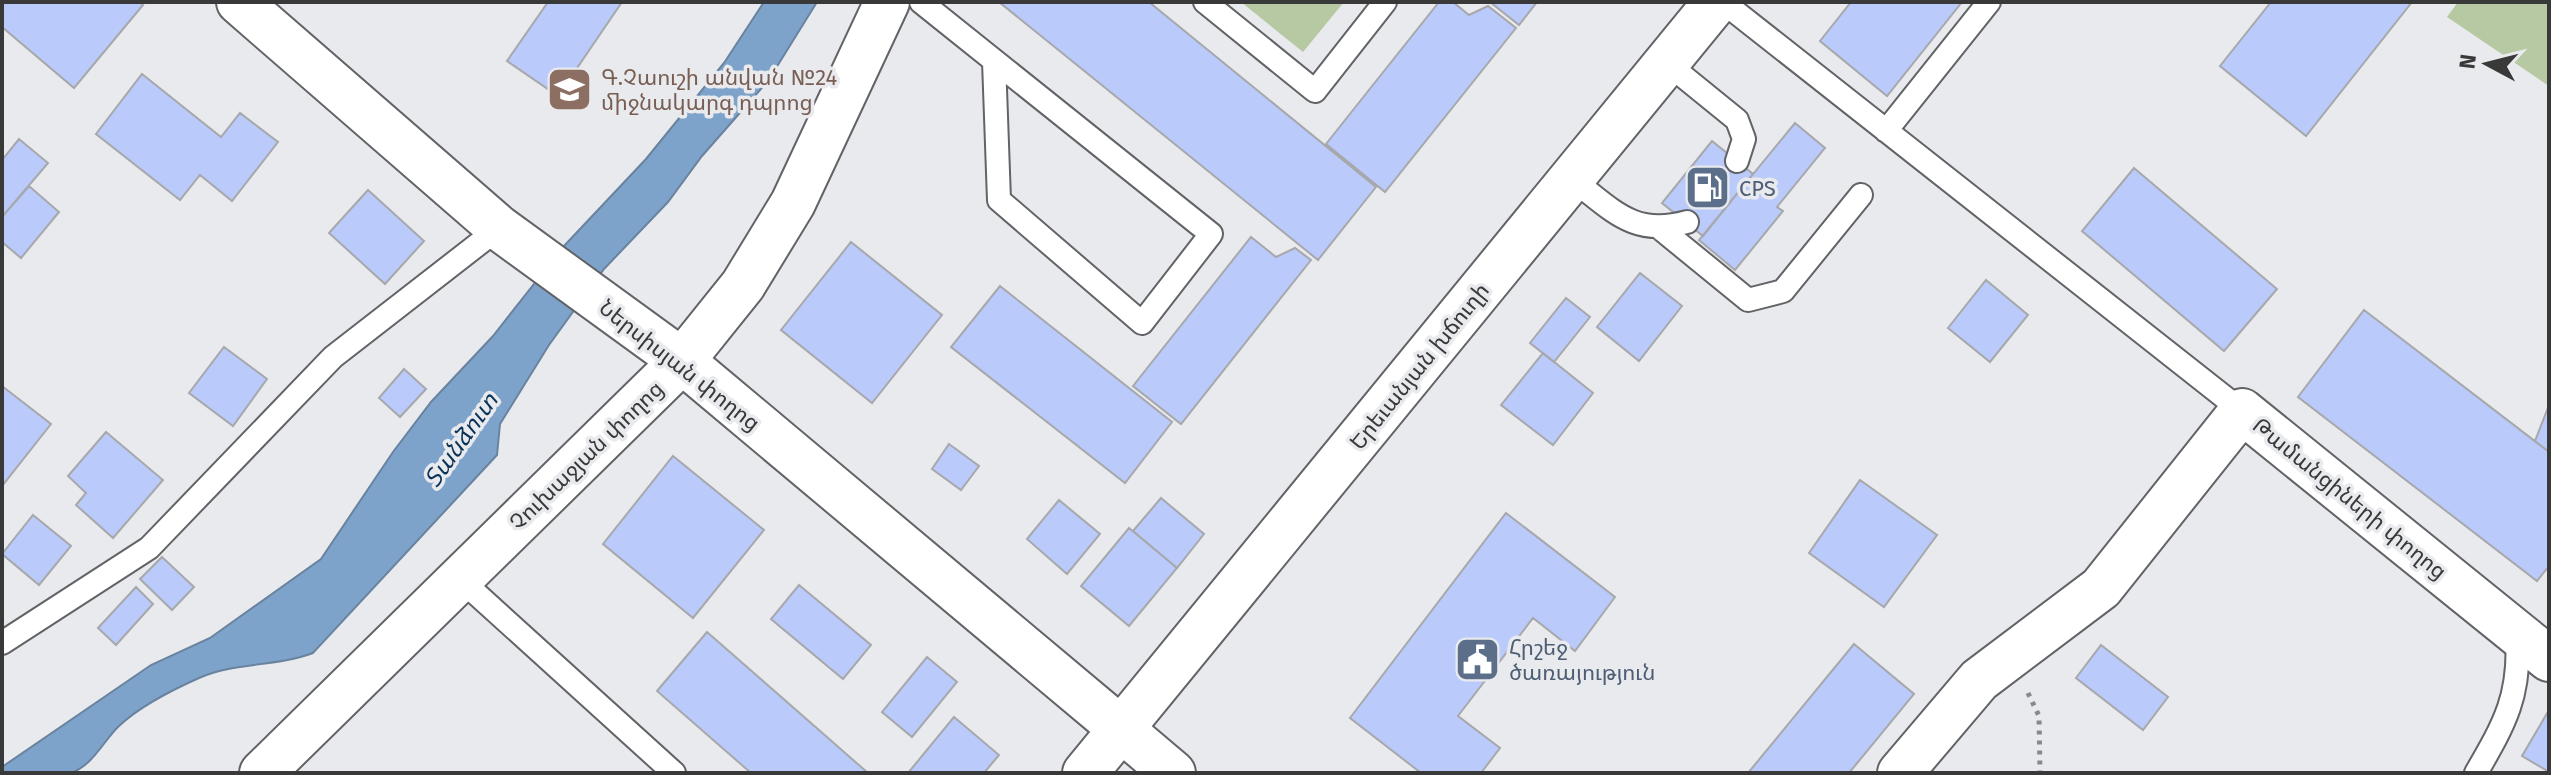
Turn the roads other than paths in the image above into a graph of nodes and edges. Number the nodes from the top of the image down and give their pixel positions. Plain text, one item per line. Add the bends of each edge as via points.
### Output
1 (239, 2) edge
2 (887, 2) edge
3 (921, 2) edge
4 (1205, 2) edge
5 (1385, 2) edge
6 (1716, 2) edge
7 (1723, 2) edge
8 (1989, 2) edge
9 (994, 61) junction
10 (1668, 64) junction
11 (1886, 131) junction
12 (1737, 161) dead end
13 (1573, 180) junction
14 (1861, 195) dead end
15 (1687, 222) dead end
16 (499, 228) junction
17 (1661, 229) junction
18 (682, 361) junction
19 (2242, 411) junction
20 (460, 579) junction
21 (2, 643) edge
22 (2533, 646) edge
23 (1121, 729) junction
24 (262, 773) edge
25 (674, 773) edge
26 (1085, 773) edge
27 (1173, 773) edge
28 (1900, 773) edge
29 (2476, 773) edge

1 - 16 main road, Ներսիսյան փողոց
2 - 18 main road, Չուխաջյան փողոց via 793,203 743,285
3 - 9 lane
4 - 5 lane via 1315,91
6 - 10 main road, Երեւանյան խճուղի
7 - 11 lane
8 - 11 lane
9 - 9 lane via 1211,234 1142,323 999,200
10 - 12 lane via 1737,120 1744,139
10 - 13 main road, Երեւանյան խճուղի
11 - 19 lane
13 - 17 lane via 1627,220
13 - 23 main road, Երեւանյան խճուղի
14 - 17 lane via 1783,291 1748,300
15 - 17 lane
16 - 18 main road, Ներսիսյան փողոց
16 - 21 lane via 333,357 149,548
18 - 20 main road, Չուխաջյան փողոց
18 - 23 main road, Ներսիսյան փողոց
19 - 22 main road, Թամանցիների փողոց
19 - 28 main road, Թամանցիների փողոց via 2101,588 1979,680
20 - 24 main road, Չուխաջյան փողոց
20 - 25 lane
22 - 29 lane via 2520,669 2510,714
23 - 26 main road, Երեւանյան խճուղի
23 - 27 main road, Ներսիսյան փողոց

